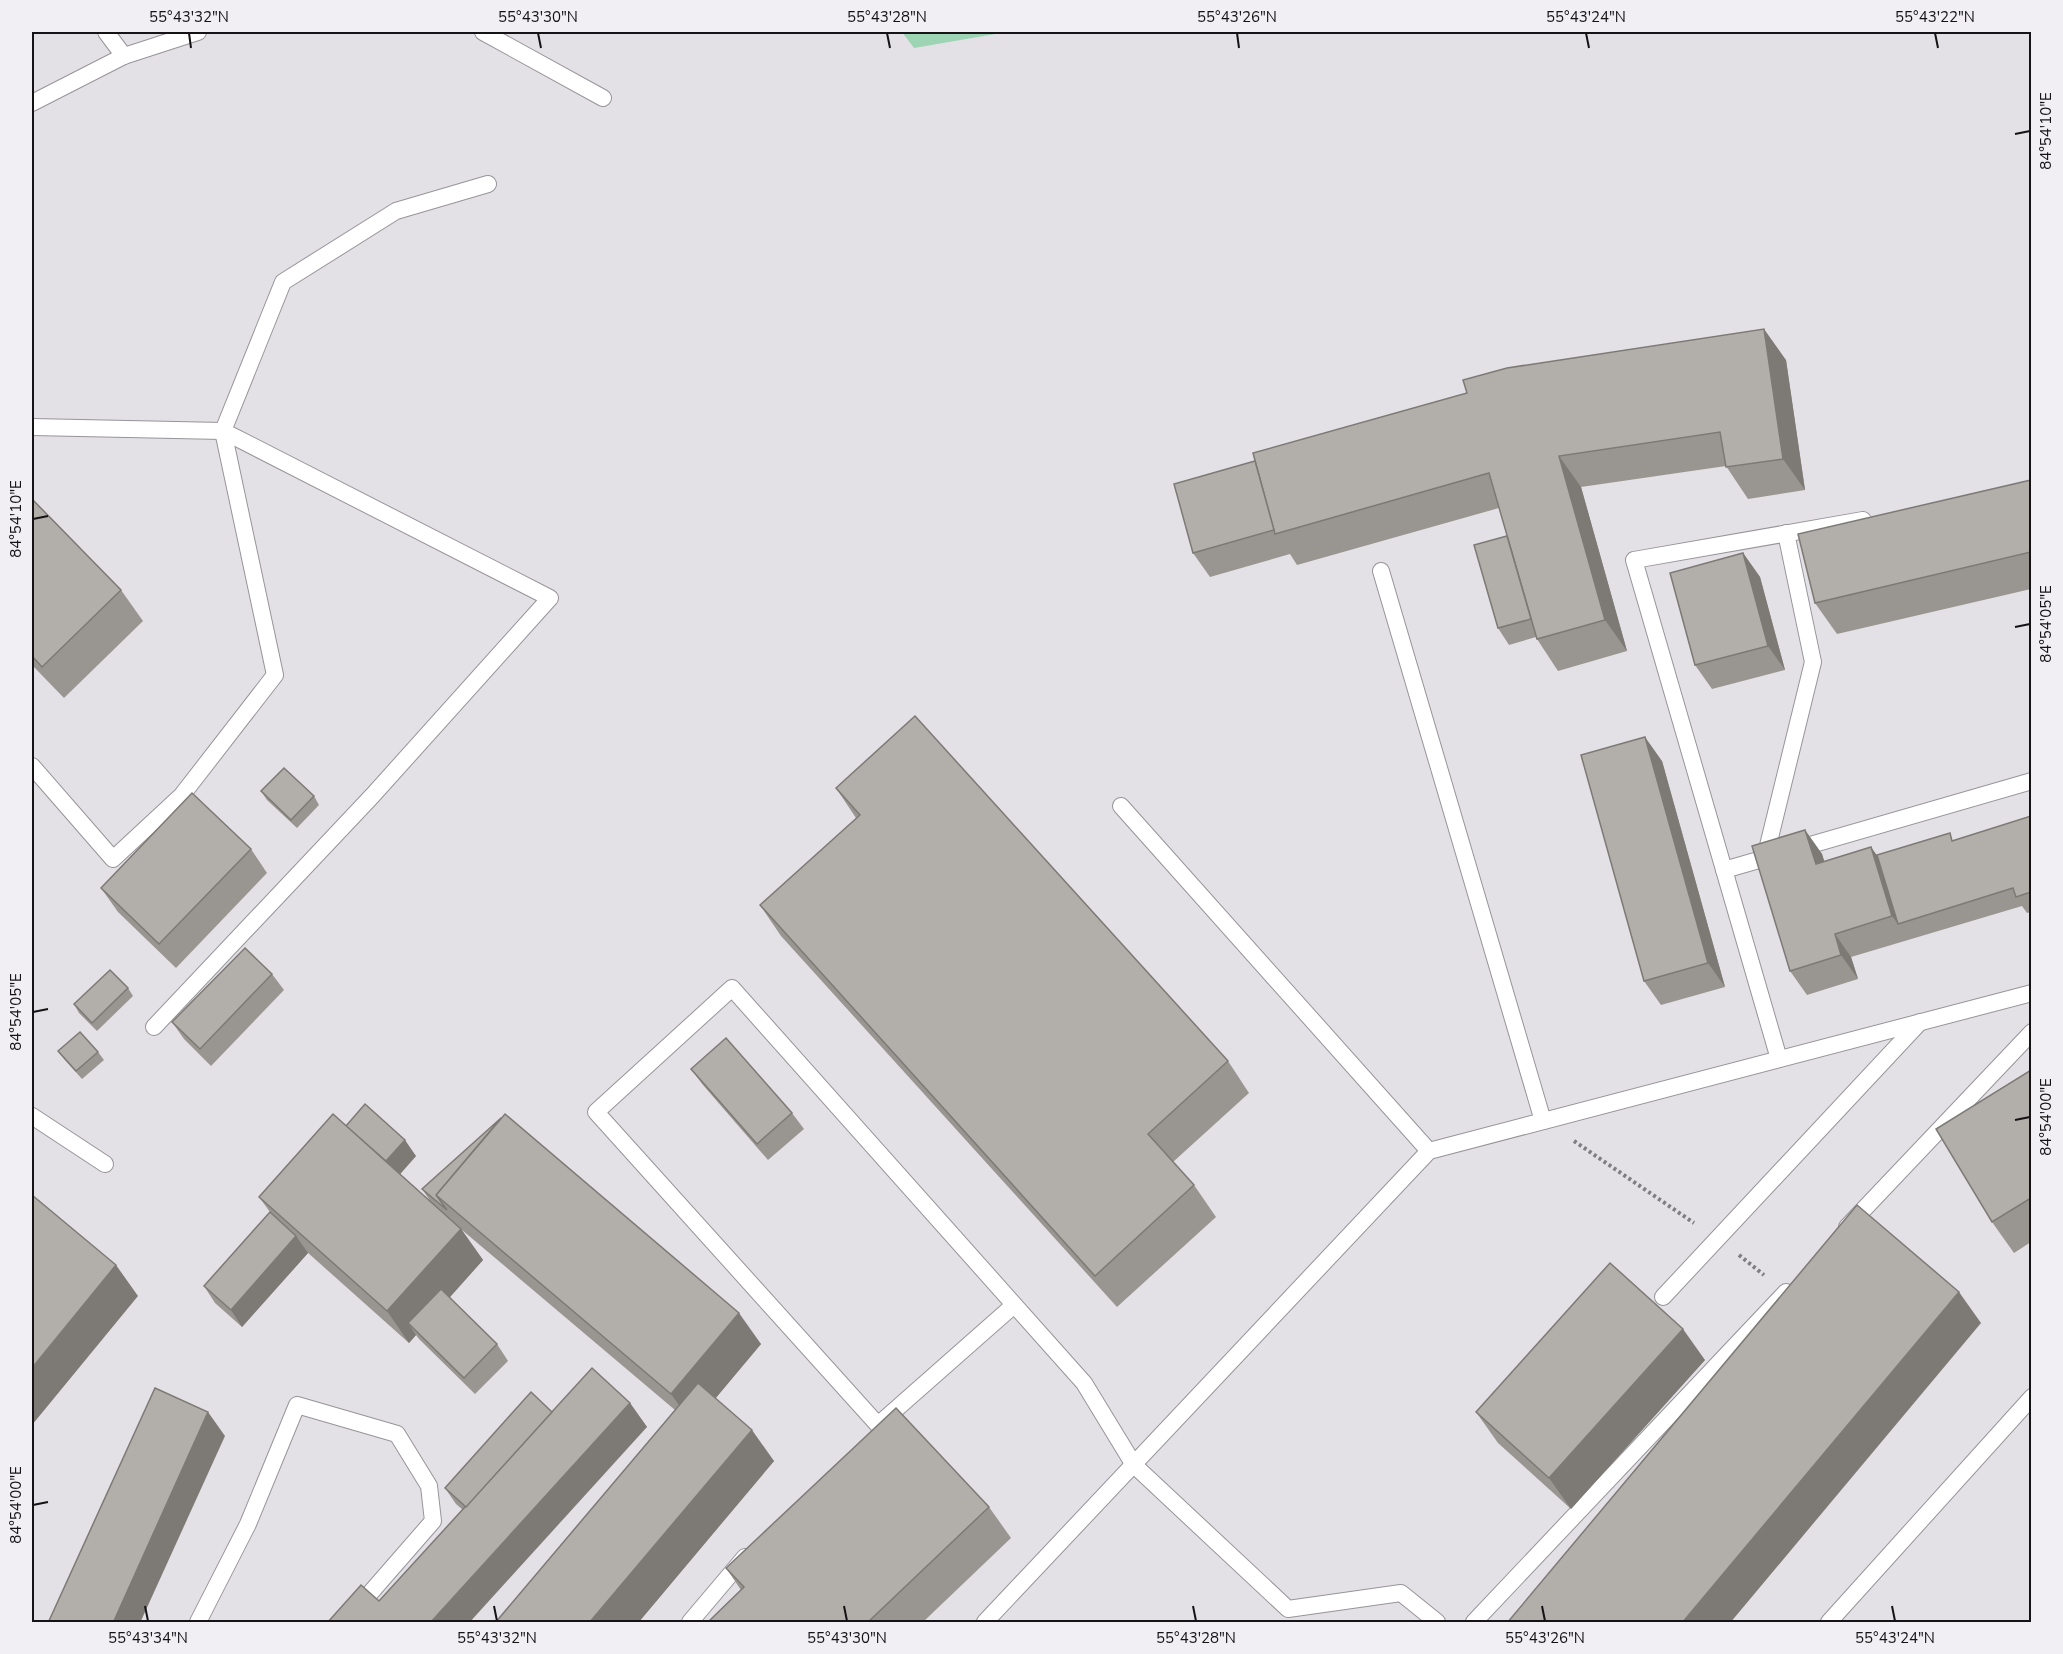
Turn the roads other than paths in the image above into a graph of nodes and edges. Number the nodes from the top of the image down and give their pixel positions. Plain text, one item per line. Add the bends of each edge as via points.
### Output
1 (106, 32) edge
2 (198, 32) edge
3 (483, 32) edge
4 (124, 56) junction
5 (603, 98) dead end
6 (32, 103) edge
7 (488, 184) dead end
8 (32, 427) edge
9 (223, 431) junction
10 (1880, 517) edge
11 (1786, 533) junction
12 (1381, 571) dead end
13 (32, 766) edge
14 (2031, 781) edge
15 (1121, 806) dead end
16 (1765, 858) junction
17 (1724, 870) junction
18 (2031, 993) edge
19 (1921, 1022) junction
20 (154, 1027) dead end
21 (2031, 1032) edge
22 (1779, 1059) junction
23 (32, 1116) edge
24 (1544, 1121) junction
25 (1429, 1151) junction
26 (105, 1164) dead end
27 (1835, 1240) edge
28 (1790, 1287) edge
29 (1663, 1297) dead end
30 (1014, 1305) junction
31 (2031, 1396) edge
32 (1134, 1465) junction
33 (755, 1545) edge
34 (198, 1623) edge
35 (345, 1623) edge
36 (690, 1623) edge
37 (985, 1623) edge
38 (1437, 1623) edge
39 (1474, 1623) edge
40 (1829, 1623) edge

1 - 4 lane
2 - 4 lane
3 - 5 lane
4 - 6 lane
7 - 9 lane via 396,211 283,282
8 - 9 lane
9 - 13 lane via 275,675 182,795 113,859
9 - 20 lane via 550,598 373,795
10 - 11 lane
11 - 16 lane via 1813,662
11 - 17 lane via 1634,560
12 - 24 lane
14 - 16 lane
15 - 25 lane
16 - 17 lane
17 - 22 lane
18 - 19 lane
19 - 22 lane
19 - 29 lane
21 - 27 lane
22 - 24 lane
23 - 26 lane
24 - 25 lane
25 - 32 lane
28 - 39 lane
30 - 30 lane via 878,1425 596,1112 732,988
30 - 32 lane via 1084,1383
31 - 40 lane
32 - 37 lane
32 - 38 lane via 1288,1609 1401,1593
33 - 36 lane
34 - 35 lane via 248,1524 297,1405 397,1434 429,1486 433,1521

